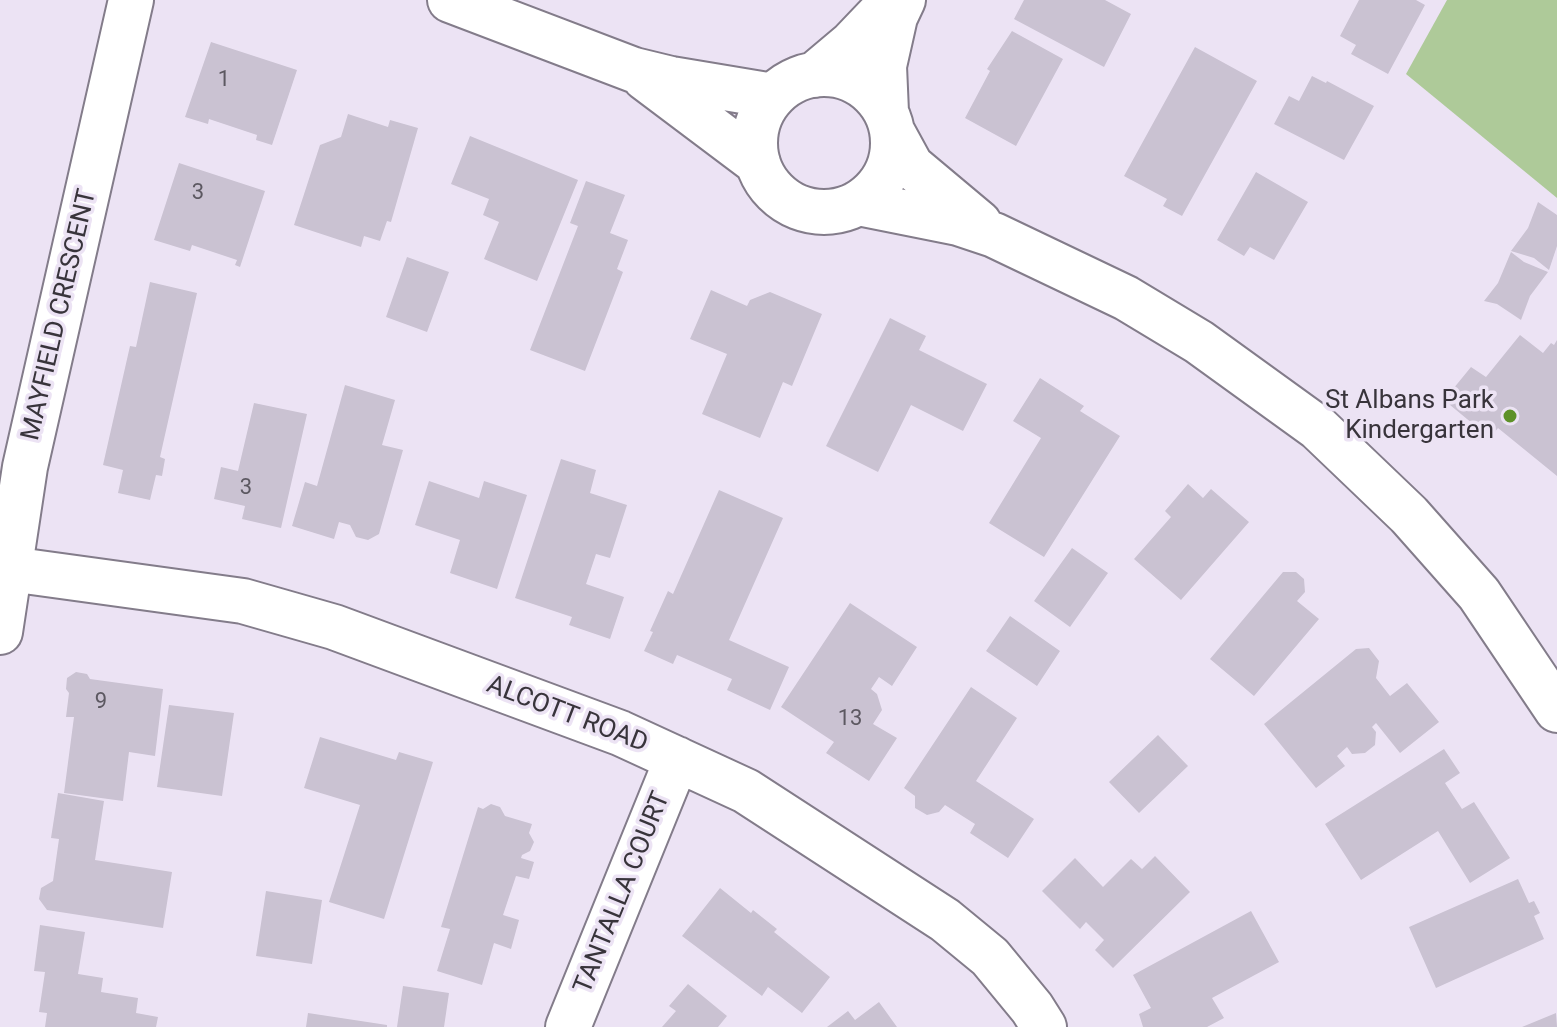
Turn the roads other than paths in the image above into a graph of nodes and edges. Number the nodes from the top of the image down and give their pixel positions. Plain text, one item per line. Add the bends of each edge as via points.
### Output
1 (131, 0) edge
2 (450, 0) edge
3 (893, 0) edge
4 (903, 0) edge
5 (634, 70) junction
6 (814, 75) junction
7 (773, 96) junction
8 (889, 122) junction
9 (758, 163) junction
10 (858, 203) junction
11 (994, 235) junction
12 (10, 569) junction
13 (0, 632) edge
14 (1557, 710) edge
15 (677, 759) junction
16 (568, 1027) edge
17 (1044, 1027) edge

1 - 12 street, MAYFIELD CRESCENT via 25,467
2 - 5 street
3 - 6 street
4 - 8 street via 884,66
5 - 7 street
5 - 9 street
6 - 7 street
6 - 8 street via 856,82 874,94
7 - 9 street via 756,128
8 - 10 street via 893,154 886,174
8 - 11 street via 911,166
9 - 10 street via 767,182 798,207 828,211
10 - 11 street
11 - 14 street via 1126,298 1199,342 1318,428 1409,515 1479,594
12 - 13 street, MAYFIELD CRESCENT
12 - 15 street, ALCOTT ROAD via 243,601 303,618
15 - 16 street, TANTALLA COURT
15 - 17 street, ALCOTT ROAD via 746,791 945,920 990,957

